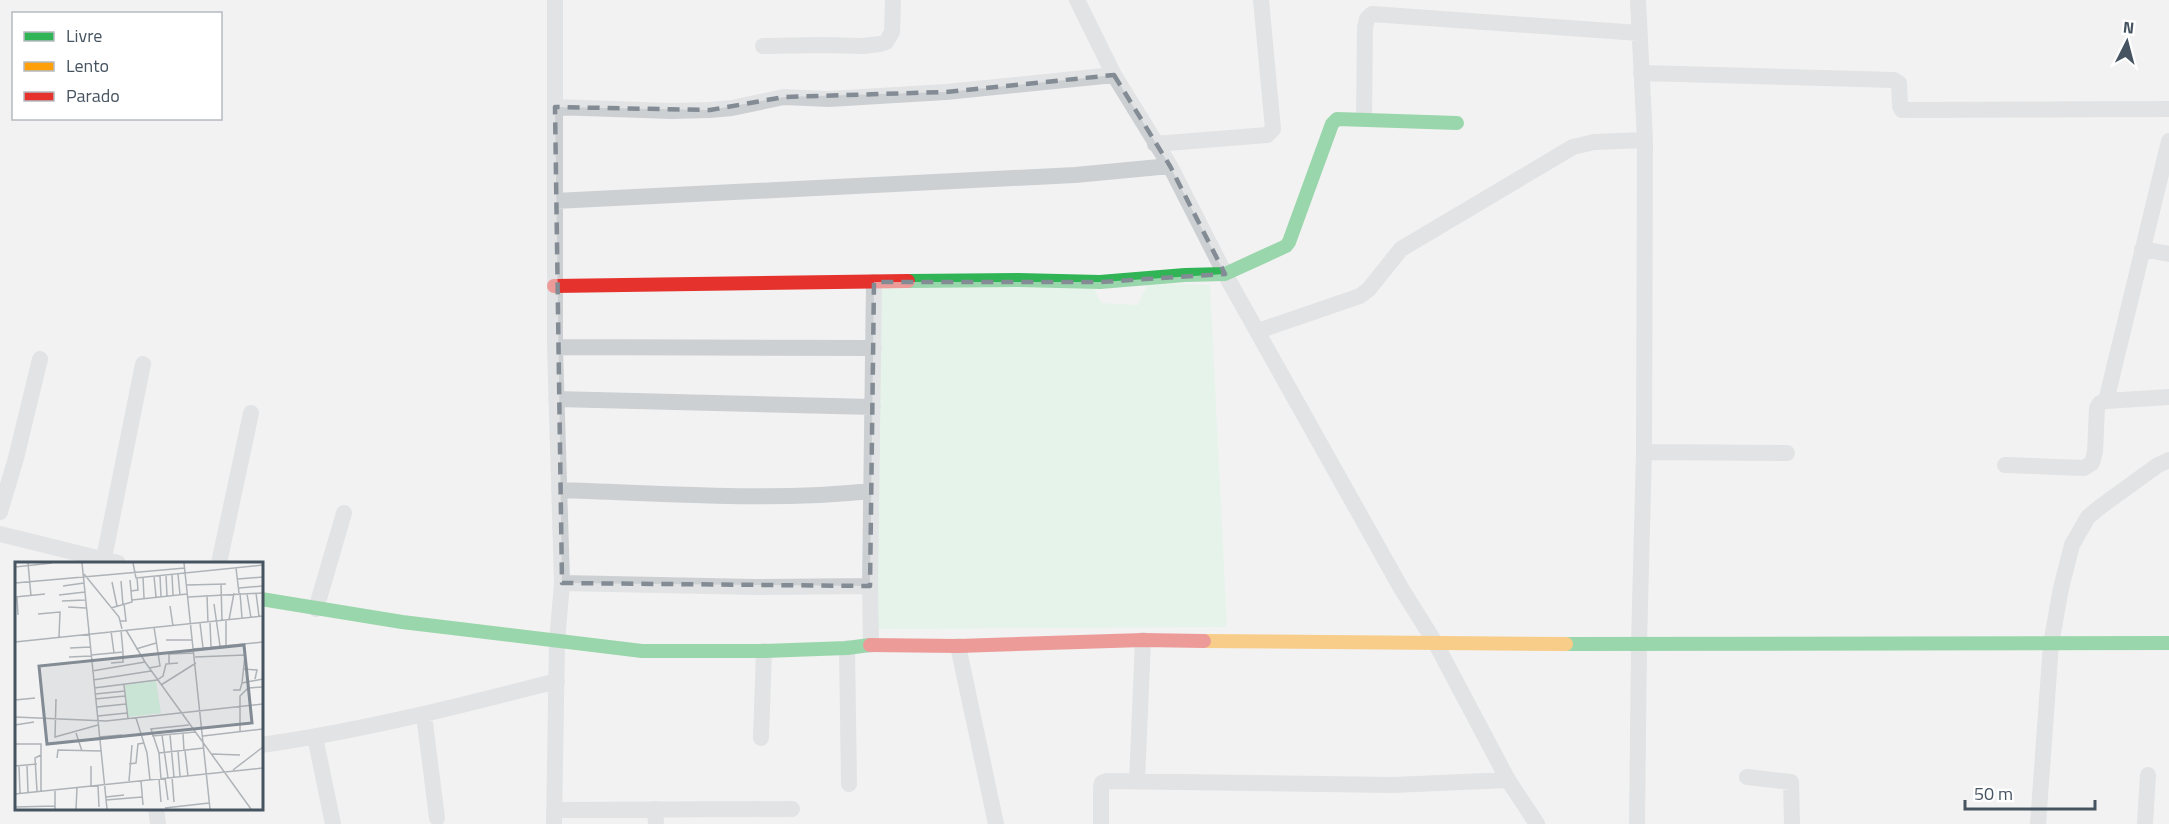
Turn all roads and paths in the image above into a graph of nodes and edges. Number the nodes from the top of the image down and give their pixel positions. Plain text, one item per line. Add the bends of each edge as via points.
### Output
1 (555, 0) edge
2 (893, 0) edge
3 (1077, 0) edge
4 (1261, 0) edge
5 (1638, 0) edge
6 (1639, 33) junction
7 (763, 46) dead end
8 (1641, 73) junction
9 (1114, 75) junction
10 (555, 107) junction
11 (2169, 110) edge
12 (1364, 119) junction
13 (1457, 123) dead end
14 (1645, 140) junction
15 (2169, 141) edge
16 (1155, 144) junction
17 (1170, 166) junction
18 (555, 201) junction
19 (2142, 249) junction
20 (2169, 254) edge
21 (1225, 274) junction
22 (874, 282) junction
23 (554, 286) junction
24 (1258, 332) junction
25 (555, 347) junction
26 (874, 348) junction
27 (40, 359) dead end
28 (143, 363) dead end
29 (2169, 397) edge
30 (556, 399) junction
31 (2106, 401) junction
32 (873, 407) junction
33 (251, 413) dead end
34 (1644, 452) junction
35 (1787, 453) dead end
36 (2169, 460) edge
37 (2005, 465) dead end
38 (559, 490) junction
39 (871, 491) junction
40 (0, 512) edge
41 (344, 513) dead end
42 (0, 534) edge
43 (108, 562) edge
44 (219, 562) edge
45 (562, 583) junction
46 (870, 586) junction
47 (262, 599) edge
48 (316, 609) junction
49 (1143, 640) junction
50 (557, 642) junction
51 (2169, 643) edge
52 (1436, 644) junction
53 (1639, 644) junction
54 (2051, 644) junction
55 (871, 645) junction
56 (958, 646) junction
57 (847, 648) junction
58 (764, 651) junction
59 (557, 681) junction
60 (424, 716) junction
61 (315, 737) junction
62 (761, 738) dead end
63 (262, 745) edge
64 (2148, 775) dead end
65 (1747, 777) dead end
66 (1508, 780) junction
67 (1137, 781) junction
68 (849, 784) dead end
69 (156, 809) edge
70 (792, 809) dead end
71 (655, 816) edge
72 (554, 817) edge
73 (437, 818) dead end
74 (158, 824) edge
75 (333, 824) edge
76 (996, 824) edge
77 (1101, 824) edge
78 (1537, 824) edge
79 (1637, 824) edge
80 (1792, 824) edge
81 (2038, 824) edge
82 (2145, 824) edge

1 - 10 street
2 - 7 street via 892,32 886,42 863,46
3 - 9 street
4 - 16 street via 1271,133
5 - 6 street
6 - 8 street
6 - 12 street via 1372,14 1365,27
8 - 11 street via 1894,80 1899,83 1902,110
8 - 14 street
9 - 10 street via 946,92 830,99 784,97 710,110
9 - 16 street
10 - 18 street
12 - 13 street
12 - 21 street via 1337,119 1332,124 1286,246
14 - 24 street via 1573,147 1401,249 1360,296
14 - 34 street
15 - 19 street
16 - 17 street
17 - 18 street via 1075,175
17 - 21 street
18 - 23 street
19 - 20 street
19 - 31 street
21 - 22 street via 1100,282
21 - 24 street
22 - 23 street
22 - 26 street
23 - 25 street
24 - 52 street
25 - 26 street
25 - 30 street
26 - 32 street
27 - 40 street
28 - 43 street
29 - 31 street
30 - 32 street
30 - 38 street
31 - 37 street via 2097,408 2092,463 2084,468
32 - 39 street
33 - 44 street
34 - 35 street
34 - 53 street
36 - 54 street via 2100,507 2076,535
38 - 39 street via 764,496
38 - 45 street
39 - 46 street
41 - 48 street
42 - 43 street
45 - 46 street
45 - 50 street
46 - 55 street
47 - 48 street
48 - 50 street
49 - 52 street
49 - 56 street
49 - 67 street
50 - 58 street via 642,651
50 - 59 street
51 - 54 street
52 - 53 street
52 - 66 street
53 - 54 street
53 - 79 street
54 - 81 street
55 - 56 street
55 - 57 street
56 - 76 street
57 - 58 street
57 - 68 street
58 - 62 street
59 - 60 street
59 - 72 street
60 - 61 street
60 - 73 street
61 - 63 street
61 - 75 street
64 - 82 street
65 - 80 street via 1791,782
66 - 67 street via 1393,784
66 - 78 street
67 - 77 street via 1102,783
69 - 74 street
70 - 71 street
71 - 72 street

